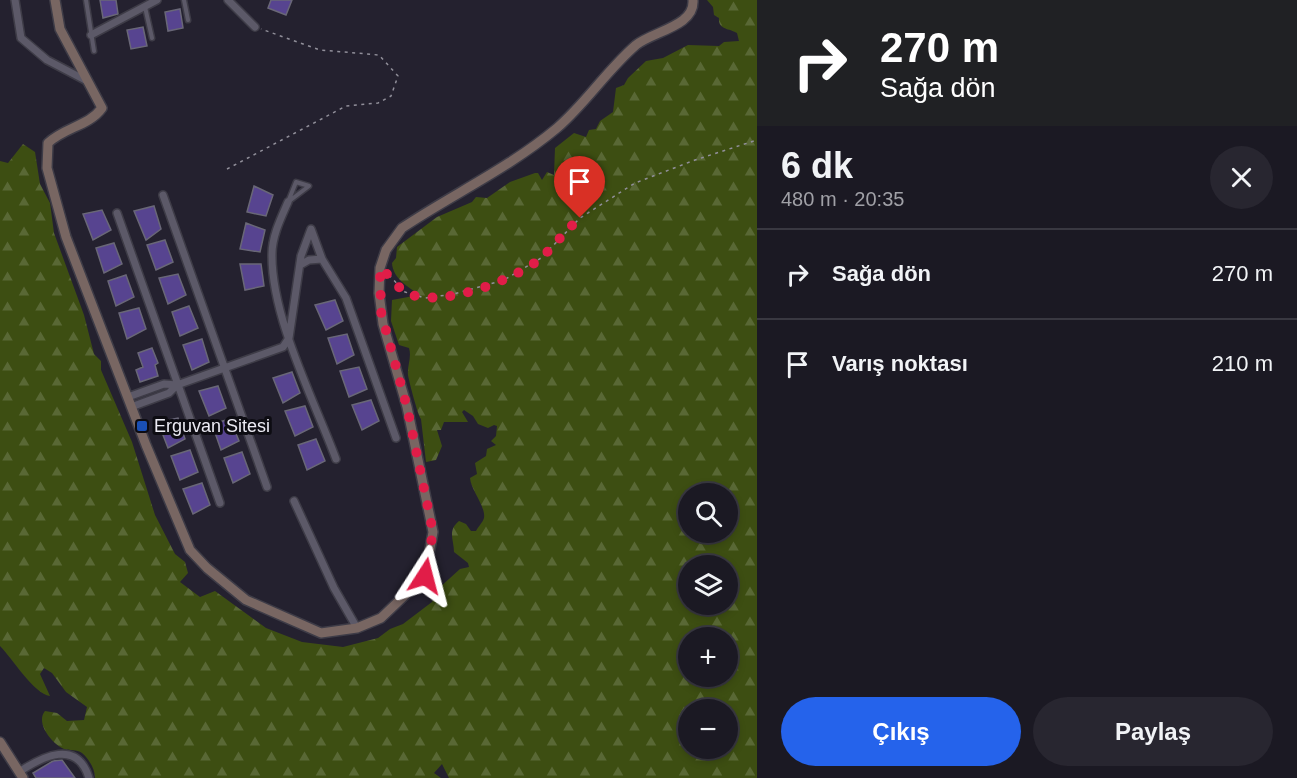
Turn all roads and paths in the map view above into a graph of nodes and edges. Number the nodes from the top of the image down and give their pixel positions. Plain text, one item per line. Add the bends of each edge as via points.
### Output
1 (15, 0) edge
2 (55, 0) edge
3 (86, 0) edge
4 (157, 0) edge
5 (184, 0) edge
6 (228, 0) edge
7 (693, 0) edge
8 (145, 6) junction
9 (188, 20) dead end
10 (255, 27) joint
11 (91, 35) junction
12 (152, 38) dead end
13 (94, 51) dead end
14 (89, 82) junction
15 (757, 140) edge
16 (227, 169) dead end
17 (163, 195) dead end
18 (288, 202) junction
19 (117, 213) dead end
20 (322, 259) junction
21 (302, 264) junction
22 (380, 268) junction
23 (288, 338) junction
24 (223, 368) junction
25 (177, 386) junction
26 (130, 402) junction
27 (396, 438) dead end
28 (336, 459) dead end
29 (267, 487) dead end
30 (294, 501) dead end
31 (220, 503) dead end
32 (357, 628) junction
33 (0, 742) edge
34 (21, 775) edge
35 (89, 778) edge

1 - 14 street via 21,38 47,60
2 - 14 street via 60,29
3 - 11 lane
4 - 8 street
5 - 9 lane
6 - 10 street
7 - 22 street via 687,18 639,44 555,130 507,165 402,228 389,244
8 - 11 street
8 - 12 lane
10 - 16 path via 320,50 379,55 398,76 391,96 378,103 346,106
11 - 13 lane
14 - 26 street via 102,108 95,119 58,133 48,143 47,168 66,237
15 - 22 path via 635,183 580,218 541,258 504,280 425,298 405,292
17 - 24 street
18 - 18 lane via 296,182 309,186 302,191
18 - 23 street via 272,254 275,287
19 - 25 street
20 - 21 street
20 - 21 street via 311,229
20 - 27 street via 345,298
21 - 23 street
22 - 32 street via 381,312 407,407 433,532 425,576 381,618
23 - 24 street via 283,347
23 - 28 street
24 - 25 street
24 - 29 street
25 - 26 street via 169,393
25 - 31 street
26 - 32 street via 190,550 207,568 246,600 293,622 321,633
30 - 32 street
33 - 34 street
34 - 35 street via 38,760 57,754 75,757 85,765

